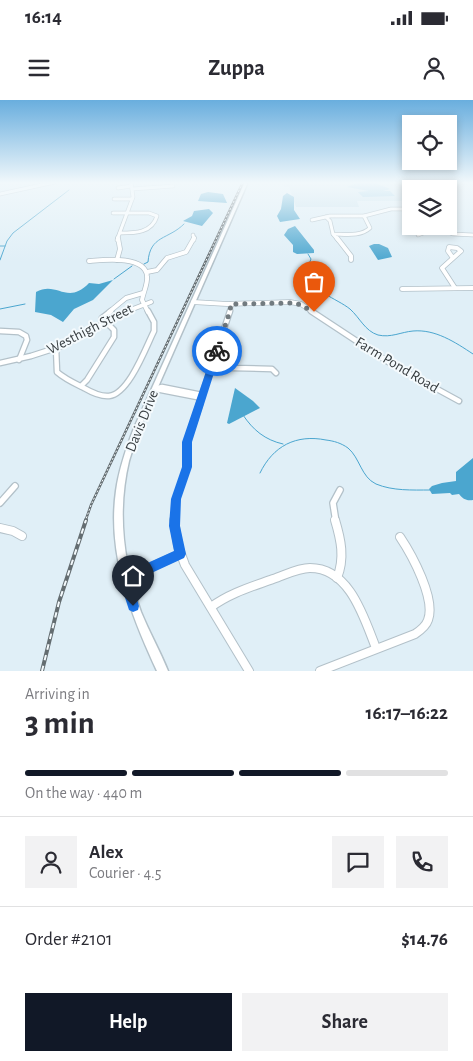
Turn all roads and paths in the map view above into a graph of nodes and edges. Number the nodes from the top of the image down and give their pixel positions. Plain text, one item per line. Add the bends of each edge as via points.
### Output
1 (129, 209) edge
2 (235, 209) edge
3 (402, 210) edge
4 (112, 213) dead end
5 (128, 213) junction
6 (364, 216) junction
7 (326, 217) junction
8 (312, 220) dead end
9 (120, 233) junction
10 (334, 234) junction
11 (457, 234) edge
12 (473, 234) edge
13 (193, 235) dead end
14 (452, 258) dead end
15 (117, 260) junction
16 (351, 260) dead end
17 (89, 262) dead end
18 (147, 272) junction
19 (455, 288) junction
20 (473, 288) edge
21 (402, 289) dead end
22 (143, 293) junction
23 (151, 302) dead end
24 (193, 302) junction
25 (144, 303) junction
26 (231, 304) junction
27 (105, 323) junction
28 (0, 331) edge
29 (56, 348) junction
30 (19, 360) junction
31 (0, 363) edge
32 (212, 365) junction
33 (276, 374) dead end
34 (81, 386) junction
35 (155, 389) junction
36 (202, 396) junction
37 (459, 401) dead end
38 (15, 486) dead end
39 (340, 490) dead end
40 (0, 504) edge
41 (0, 528) edge
42 (22, 536) dead end
43 (400, 536) dead end
44 (180, 554) junction
45 (337, 578) junction
46 (125, 579) junction
47 (211, 607) junction
48 (376, 648) junction
49 (163, 671) edge
50 (249, 671) edge
51 (320, 671) edge

1 - 5 street
2 - 24 main road, Davis Drive
3 - 6 street
4 - 5 street
5 - 9 street
5 - 9 street via 152,213 157,218 147,230
6 - 7 street
6 - 10 street via 370,226 368,231
7 - 8 street
7 - 10 street
9 - 15 street
10 - 16 street
11 - 12 street
13 - 18 street via 186,252 167,258 157,270
14 - 19 street via 442,270
15 - 17 street
15 - 18 street via 137,264
18 - 22 street
19 - 20 street
19 - 21 street
22 - 25 street
22 - 27 street via 126,298 104,315 102,320
23 - 25 street, Westhigh Street
24 - 26 street, Farm Pond Road
24 - 35 main road, Davis Drive
25 - 27 street, Westhigh Street
25 - 34 street via 154,322 154,331 124,389 101,396
26 - 32 street
26 - 37 street, Farm Pond Road via 301,304 393,365
27 - 29 street, Westhigh Street
27 - 34 street via 114,330 114,337
28 - 30 street via 19,332 26,336
29 - 30 street, Westhigh Street
29 - 34 street via 57,372
30 - 31 street, Westhigh Street
32 - 33 street via 272,370
32 - 36 street
35 - 36 street
35 - 46 main road, Davis Drive via 130,444 125,465 119,523
36 - 44 street via 187,442 187,467 176,499 174,526
38 - 40 street
39 - 45 street via 333,503 343,558
41 - 42 street
43 - 48 street via 415,563 429,604 429,617 415,634
44 - 46 street
44 - 47 street
45 - 47 street via 318,569 300,570 226,595
45 - 48 street via 350,592
46 - 49 main road, Davis Drive via 138,618
47 - 50 street
48 - 51 street

